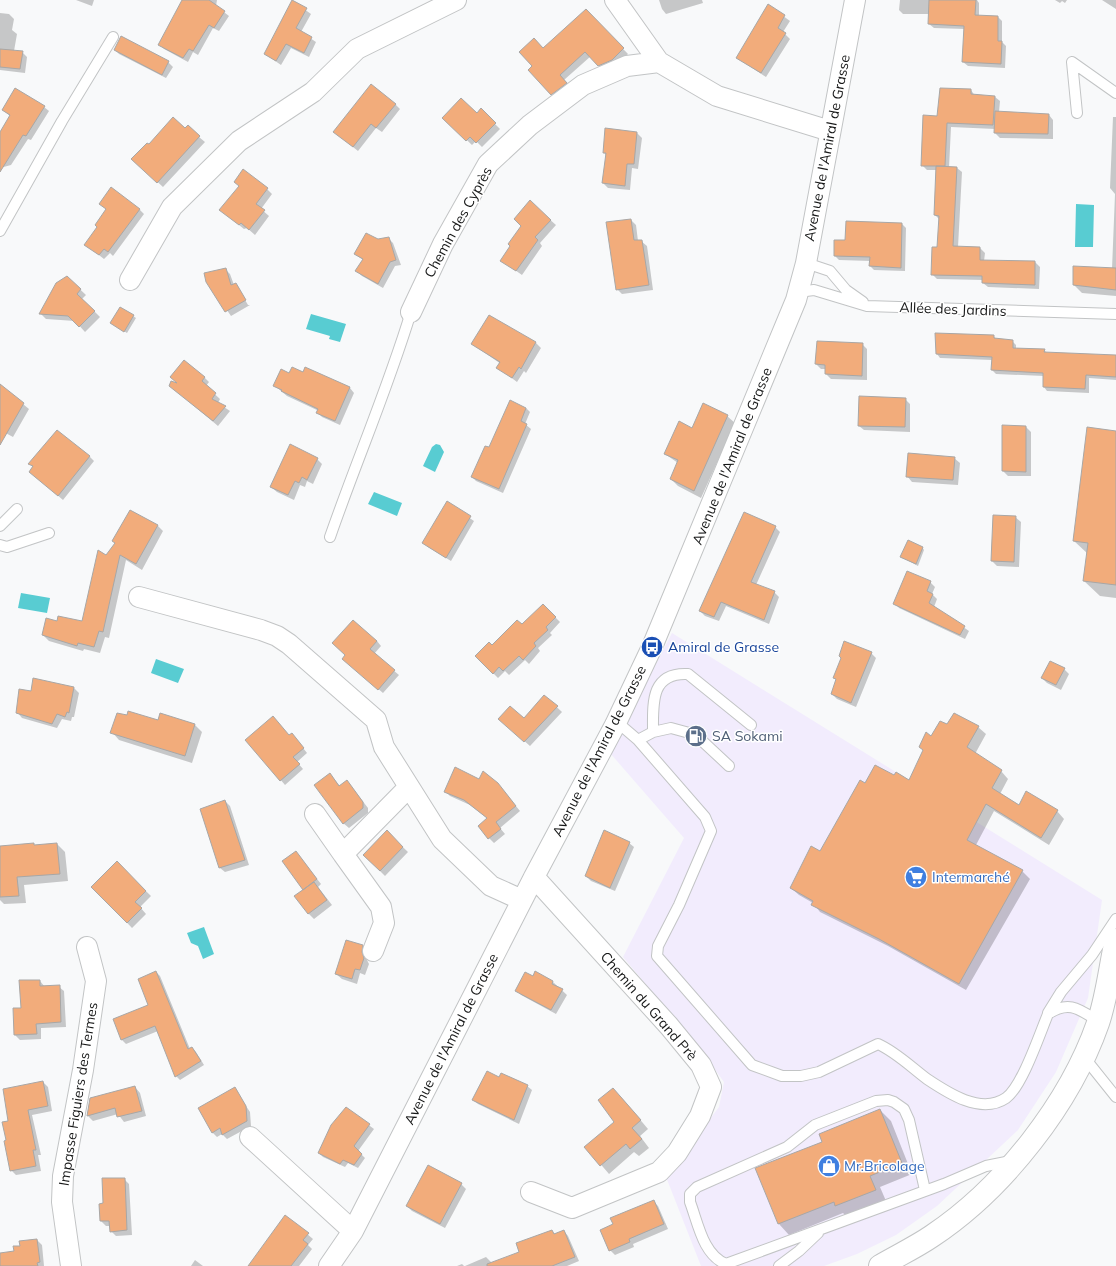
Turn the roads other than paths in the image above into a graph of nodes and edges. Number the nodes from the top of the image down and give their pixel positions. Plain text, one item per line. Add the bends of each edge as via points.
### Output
1 (456, 0) edge
2 (615, 0) edge
3 (855, 0) edge
4 (113, 37) dead end
5 (660, 62) junction
6 (1116, 93) edge
7 (1077, 113) dead end
8 (830, 131) junction
9 (0, 231) edge
10 (806, 263) junction
11 (130, 280) dead end
12 (798, 292) junction
13 (867, 306) junction
14 (412, 312) joint
15 (1116, 314) edge
16 (17, 509) dead end
17 (0, 526) edge
18 (49, 533) dead end
19 (330, 537) dead end
20 (0, 545) edge
21 (139, 597) dead end
22 (616, 722) junction
23 (751, 725) dead end
24 (653, 732) junction
25 (638, 740) junction
26 (729, 766) dead end
27 (408, 788) junction
28 (315, 814) dead end
29 (343, 854) junction
30 (534, 877) junction
31 (522, 900) junction
32 (1116, 919) edge
33 (1116, 940) edge
34 (87, 947) dead end
35 (374, 951) dead end
36 (1048, 1014) junction
37 (1098, 1021) junction
38 (1084, 1056) junction
39 (1116, 1097) edge
40 (250, 1137) dead end
41 (1018, 1159) junction
42 (925, 1190) junction
43 (531, 1192) dead end
44 (823, 1229) junction
45 (353, 1231) junction
46 (71, 1266) edge
47 (328, 1266) edge
48 (779, 1266) edge
49 (880, 1266) edge

1 - 11 street via 357,49 313,92 239,141 172,207
2 - 5 street
3 - 8 street, Avenue de l'Amiral de Grasse
4 - 9 lane
5 - 8 street via 717,96
5 - 14 street, Chemin des Cyprès via 627,66 583,85 530,125 488,164 443,244
6 - 7 lane via 1072,62
8 - 10 street, Avenue de l'Amiral de Grasse
10 - 12 street, Avenue de l'Amiral de Grasse
10 - 13 lane via 830,271 846,290
12 - 13 lane, Allée des Jardins via 814,290
12 - 22 street, Avenue de l'Amiral de Grasse via 662,626
13 - 15 lane, Allée des Jardins
14 - 19 lane via 402,346
16 - 17 lane
18 - 20 lane via 8,547
21 - 27 street via 261,630 289,644 376,720 384,747
22 - 25 lane
22 - 30 street, Avenue de l'Amiral de Grasse
23 - 24 lane via 688,674 675,673 663,680 655,694
24 - 25 lane
24 - 26 lane via 671,728 696,736
25 - 36 lane via 705,817 711,831 679,906 658,946 658,956 752,1065 782,1076 801,1076 819,1072 878,1044 961,1099 978,1104 991,1104 1006,1098 1013,1090 1024,1071
27 - 29 street
27 - 31 street via 442,839 491,886
28 - 29 street
29 - 35 street via 381,907 384,923
30 - 31 street, Avenue de l'Amiral de Grasse
30 - 43 street, Chemin du Grand Prè via 670,1026 701,1065 711,1087 700,1116 678,1153 660,1172 572,1208
31 - 45 street, Avenue de l'Amiral de Grasse
32 - 36 lane via 1092,955 1061,992
33 - 37 main road
34 - 46 street, Impasse Figuiers des Termes via 96,981 83,1070 63,1176 62,1202
36 - 37 lane via 1055,1009 1076,1007
37 - 38 main road
38 - 39 lane
38 - 41 main road via 1072,1081
40 - 45 street
41 - 42 lane via 986,1166
41 - 49 main road via 982,1195 933,1235
42 - 44 lane
42 - 44 lane via 909,1120 904,1109 888,1100 876,1101 815,1125 787,1147 705,1182 690,1194 690,1202 710,1252 726,1264
44 - 48 lane
45 - 47 street, Avenue de l'Amiral de Grasse

